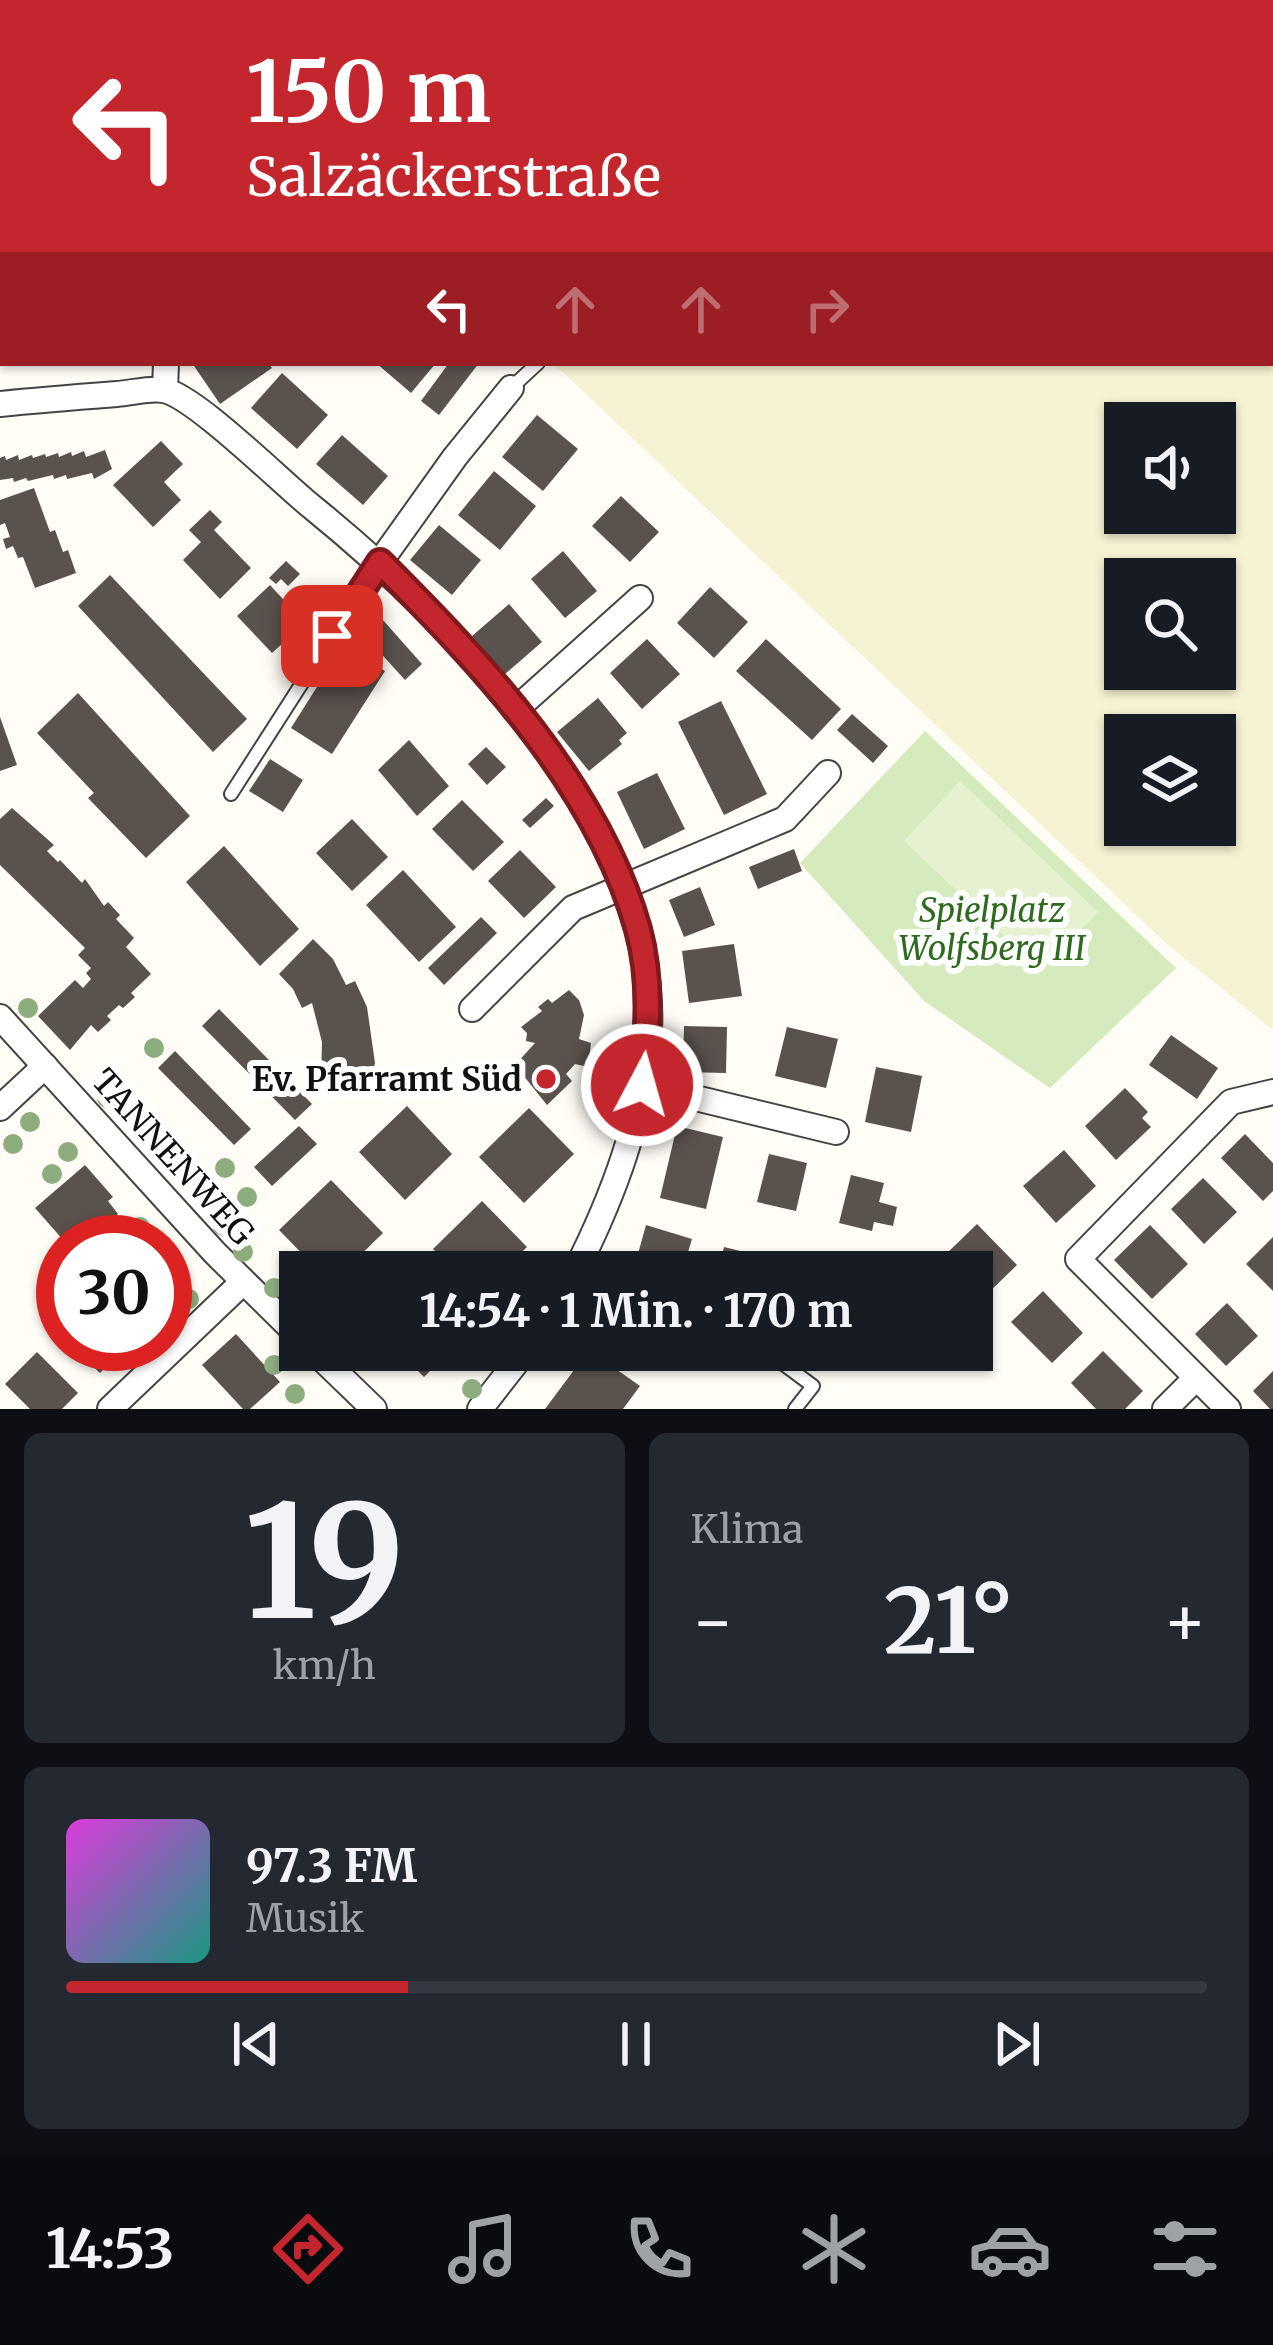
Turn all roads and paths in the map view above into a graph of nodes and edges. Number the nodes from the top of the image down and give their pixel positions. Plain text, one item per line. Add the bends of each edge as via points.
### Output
1 (166, 366) edge
2 (535, 366) edge
3 (511, 388) joint
4 (165, 390) junction
5 (0, 404) edge
6 (380, 562) junction
7 (640, 598) dead end
8 (515, 710) junction
9 (828, 773) dead end
10 (231, 794) dead end
11 (623, 888) junction
12 (472, 1009) dead end
13 (0, 1017) edge
14 (45, 1066) junction
15 (642, 1085) junction
16 (1273, 1092) edge
17 (0, 1108) edge
18 (836, 1132) dead end
19 (584, 1251) edge
20 (243, 1282) junction
21 (279, 1317) edge
22 (335, 1371) edge
23 (510, 1371) edge
24 (793, 1371) edge
25 (1196, 1378) junction
26 (110, 1409) edge
27 (374, 1409) edge
28 (480, 1409) edge
29 (795, 1409) edge
30 (1166, 1409) edge
31 (1228, 1409) edge

1 - 4 street
2 - 3 lane
3 - 6 street
4 - 5 street
4 - 6 street
6 - 8 street
6 - 10 lane
7 - 8 street
8 - 11 street via 572,789
9 - 11 street via 785,819
11 - 12 street via 573,908
11 - 15 street via 647,983
13 - 14 street, TANNENWEG
14 - 17 street
14 - 20 street, TANNENWEG
15 - 18 street
15 - 19 street via 620,1171
16 - 25 street via 1232,1102 1078,1259
20 - 21 street, TANNENWEG
20 - 26 street
22 - 27 street
23 - 28 street
24 - 29 lane via 813,1386
25 - 30 street
25 - 31 street

